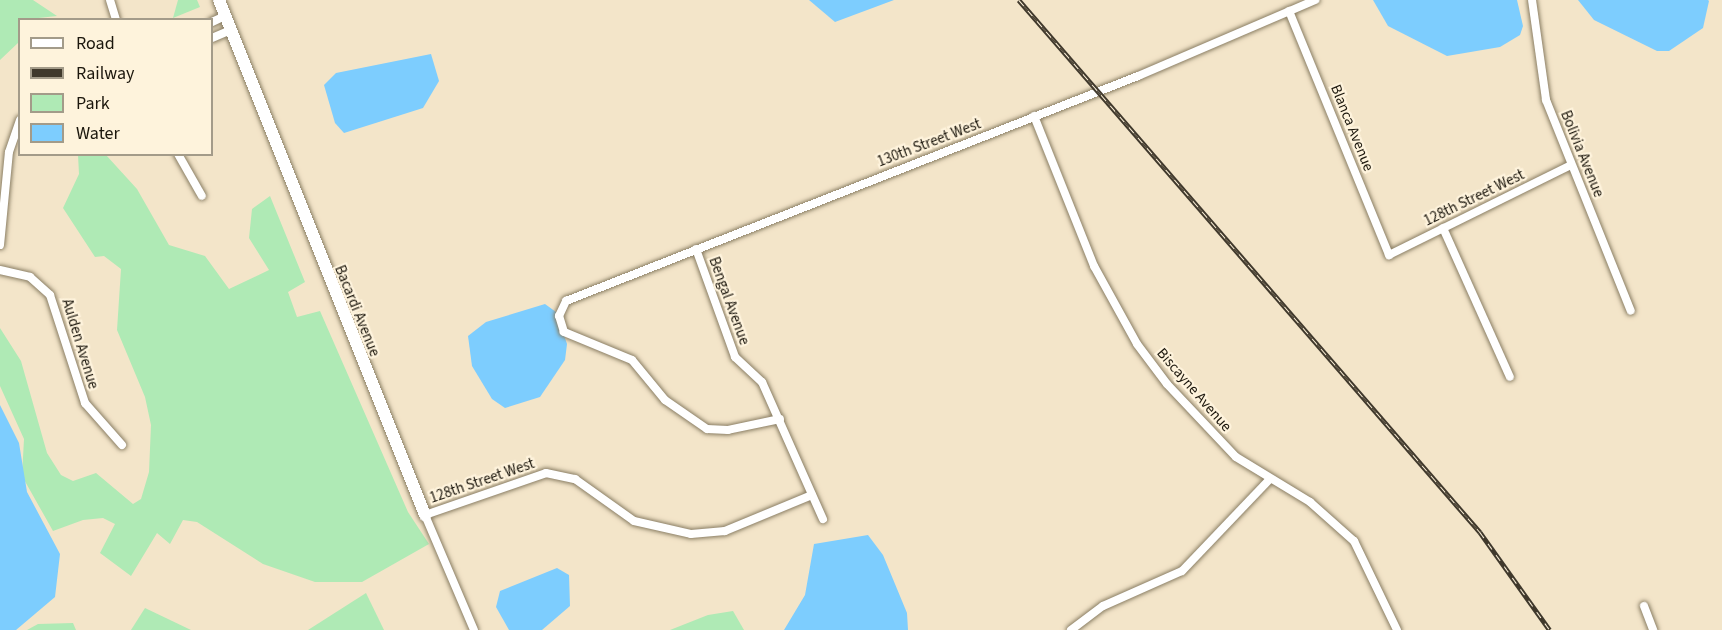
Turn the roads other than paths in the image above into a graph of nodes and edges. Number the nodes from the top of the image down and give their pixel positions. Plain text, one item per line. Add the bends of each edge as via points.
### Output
1 (110, 0) edge
2 (219, 0) edge
3 (1315, 0) edge
4 (1532, 0) edge
5 (1289, 11) junction
6 (225, 16) junction
7 (115, 18) edge
8 (213, 22) edge
9 (231, 30) junction
10 (213, 38) edge
11 (1034, 116) junction
12 (18, 126) edge
13 (178, 156) edge
14 (1571, 165) junction
15 (202, 196) dead end
16 (1443, 228) junction
17 (0, 244) edge
18 (696, 249) junction
19 (1389, 255) joint
20 (0, 270) edge
21 (1631, 311) dead end
22 (1510, 377) dead end
23 (780, 418) junction
24 (122, 445) dead end
25 (1269, 480) junction
26 (812, 495) junction
27 (425, 515) junction
28 (823, 519) dead end
29 (1644, 606) dead end
30 (474, 630) edge
31 (1071, 630) edge
32 (1397, 630) edge
33 (1653, 630) edge

1 - 7 street
2 - 6 street, Bacardi Avenue
3 - 5 street, 130th Street West
4 - 14 street, Bolivia Avenue via 1539,78
5 - 11 street, 130th Street West
5 - 19 street, Blanca Avenue
6 - 8 street
6 - 9 street, Bacardi Avenue
9 - 10 street
9 - 27 street, Bacardi Avenue
11 - 18 street, 130th Street West
11 - 25 street, Biscayne Avenue via 1094,266 1136,342 1199,421
12 - 17 street via 9,152
13 - 15 street
14 - 16 street, 128th Street West
14 - 21 street, Bolivia Avenue
16 - 19 street, 128th Street West
16 - 22 street
18 - 23 street, Bengal Avenue via 735,357 762,382
18 - 23 street, 130th Street West via 566,301 559,316 564,332 632,360 665,400 707,429 728,430
20 - 24 street, Aulden Avenue via 30,277 50,295 85,403
23 - 26 street, Bengal Avenue
25 - 31 street via 1182,571 1103,606
25 - 32 street, Biscayne Avenue via 1310,502 1354,541
26 - 27 street, 128th Street West via 725,531 691,534 634,521 575,479 546,473
26 - 28 street, Bengal Avenue
27 - 30 street, Bacardi Avenue
29 - 33 street

